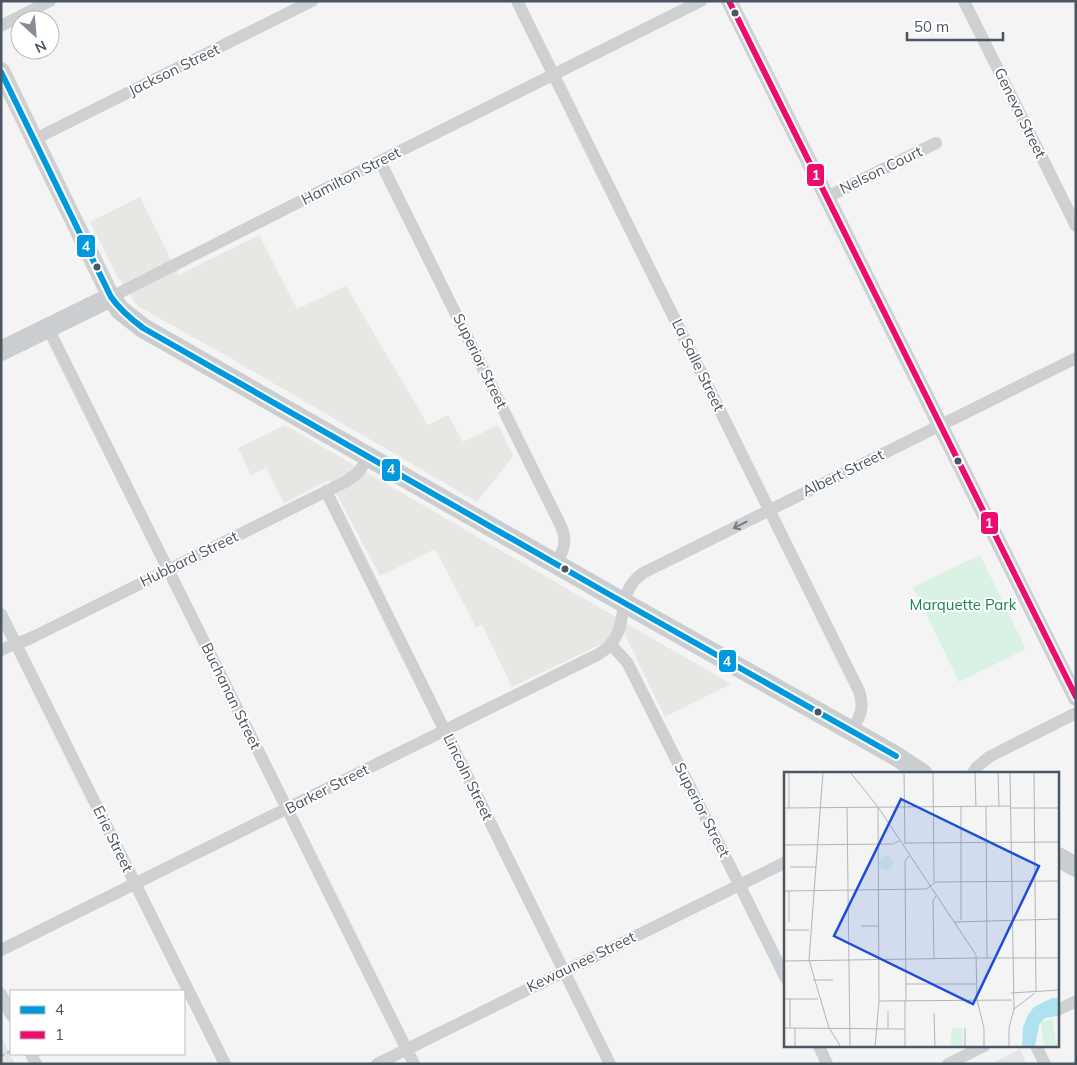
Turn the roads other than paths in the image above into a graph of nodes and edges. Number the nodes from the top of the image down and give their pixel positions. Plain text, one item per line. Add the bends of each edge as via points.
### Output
1 (50, 1) edge
2 (312, 1) edge
3 (517, 1) edge
4 (701, 1) edge
5 (729, 1) edge
6 (964, 1) edge
7 (1, 26) edge
8 (1, 71) edge
9 (554, 74) junction
10 (35, 139) junction
11 (936, 143) dead end
12 (380, 161) junction
13 (827, 197) junction
14 (1076, 226) edge
15 (111, 297) junction
16 (48, 328) junction
17 (1, 351) edge
18 (1076, 358) edge
19 (940, 425) junction
20 (369, 456) junction
21 (326, 491) junction
22 (770, 510) junction
23 (557, 564) junction
24 (168, 569) junction
25 (624, 603) junction
26 (1, 614) edge
27 (16, 643) junction
28 (611, 645) junction
29 (1, 650) edge
30 (1076, 698) edge
31 (1076, 713) edge
32 (444, 730) junction
33 (852, 731) junction
34 (900, 765) edge
35 (918, 772) edge
36 (973, 772) edge
37 (287, 808) junction
38 (1060, 858) edge
39 (784, 863) edge
40 (1076, 867) edge
41 (135, 884) junction
42 (740, 884) junction
43 (1, 950) edge
44 (564, 971) junction
45 (784, 975) edge
46 (1, 994) edge
47 (1076, 1001) edge
48 (1060, 1009) edge
49 (10, 1013) edge
50 (820, 1048) edge
51 (980, 1048) edge
52 (1037, 1048) edge
53 (407, 1049) junction
54 (225, 1064) edge
55 (377, 1064) edge
56 (414, 1064) edge
57 (610, 1064) edge
58 (827, 1064) edge
59 (948, 1064) edge
60 (1045, 1064) edge

1 - 7 street
2 - 10 street, Jackson Street
3 - 9 street, La Salle Street
4 - 9 street, Hamilton Street
5 - 13 street
6 - 14 street, Geneva Street
8 - 10 main road
9 - 12 street, Hamilton Street
9 - 22 street, La Salle Street
10 - 15 main road
11 - 13 street, Nelson Court
12 - 15 street, Hamilton Street
12 - 23 street, Superior Street via 562,528 565,543
13 - 19 street
15 - 16 main road, Hamilton Street
15 - 20 main road via 120,310 143,328
16 - 17 main road, Hamilton Street
16 - 24 street, Buchanan Street
18 - 19 street, Albert Street
19 - 22 street, Albert Street
19 - 30 street
20 - 21 street, Hubbard Street via 356,475
20 - 23 main road
21 - 24 street, Hubbard Street
21 - 32 street, Lincoln Street
22 -> 25 street, Albert Street via 642,573 630,586
22 - 33 street, La Salle Street via 859,691 862,709
23 - 25 main road
24 - 27 street, Hubbard Street
24 - 37 street, Buchanan Street
25 - 28 street via 621,628
25 - 33 main road
26 - 27 street, Erie Street
27 - 29 street, Hubbard Street
27 - 41 street, Erie Street
28 - 32 street, Barker Street via 599,654
28 - 42 street, Superior Street via 627,662
31 - 36 street via 989,757
32 - 37 street, Barker Street
32 - 44 street, Lincoln Street
33 - 34 main road
34 - 35 main road
37 - 41 street, Barker Street
37 - 53 street, Buchanan Street
38 - 40 main road
39 - 42 street, Kewaunee Street
41 - 43 street, Barker Street
41 - 54 street, Erie Street
42 - 44 street, Kewaunee Street
42 - 45 street, Superior Street
44 - 53 street, Kewaunee Street
44 - 57 street, Lincoln Street
46 - 49 street
47 - 48 street
50 - 58 street
51 - 59 street
52 - 60 street
53 - 55 street, Kewaunee Street
53 - 56 street, Buchanan Street

